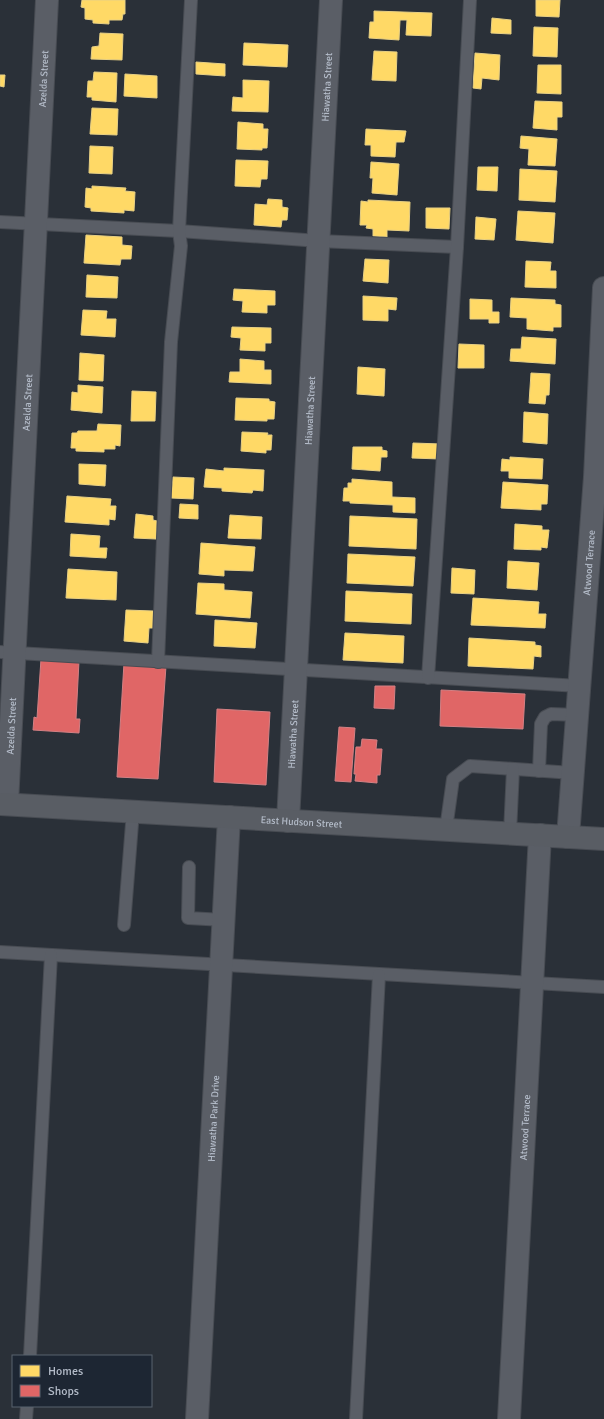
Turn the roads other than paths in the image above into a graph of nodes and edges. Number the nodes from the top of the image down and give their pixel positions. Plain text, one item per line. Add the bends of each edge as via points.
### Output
1 (47, 0) edge
2 (191, 0) edge
3 (330, 0) edge
4 (470, 0) edge
5 (0, 222) edge
6 (35, 225) junction
7 (179, 231) junction
8 (318, 241) junction
9 (458, 246) junction
10 (604, 288) edge
11 (8, 653) edge
12 (158, 662) junction
13 (296, 670) junction
14 (428, 678) junction
15 (579, 686) junction
16 (577, 715) junction
17 (513, 769) junction
18 (539, 771) junction
19 (573, 773) junction
20 (4, 804) edge
21 (133, 811) junction
22 (229, 817) junction
23 (288, 820) junction
24 (446, 829) junction
25 (510, 833) junction
26 (540, 835) junction
27 (568, 837) junction
28 (604, 839) edge
29 (189, 868) dead end
30 (224, 920) junction
31 (124, 925) dead end
32 (0, 952) edge
33 (51, 955) junction
34 (222, 966) junction
35 (379, 975) junction
36 (532, 983) junction
37 (604, 988) edge
38 (30, 1355) edge
39 (27, 1407) edge
40 (26, 1419) edge
41 (197, 1419) edge
42 (356, 1419) edge
43 (509, 1419) edge

1 - 6 street, Azelda Street
2 - 7 lane
3 - 8 street, Hiawatha Street
4 - 9 lane
5 - 6 lane
6 - 7 lane
6 - 11 street, Azelda Street
7 - 8 lane
7 - 12 lane via 181,246 171,342
8 - 9 lane
8 - 13 street, Hiawatha Street
9 - 14 lane
10 - 15 street, Atwood Terrace via 595,477
11 - 12 lane
11 - 20 street, Azelda Street
12 - 13 lane
13 - 14 lane
13 - 23 street, Hiawatha Street
14 - 15 lane
15 - 16 street, Atwood Terrace
16 - 18 lane via 551,714 545,717 541,724
16 - 19 street, Atwood Terrace
17 - 18 lane
17 - 24 lane via 470,766 453,779
17 - 25 lane
18 - 19 lane
19 - 27 street, Atwood Terrace
20 - 21 main road, East Hudson Street
21 - 22 main road, East Hudson Street
21 - 31 lane
22 - 23 main road, East Hudson Street
22 - 30 street, Hiawatha Park Drive
23 - 24 main road, East Hudson Street
24 - 25 main road, East Hudson Street
25 - 26 main road, East Hudson Street
26 - 27 main road, East Hudson Street
26 - 36 street, Atwood Terrace
27 - 28 main road, East Hudson Street
29 - 30 lane via 188,918
30 - 34 street, Hiawatha Park Drive
32 - 33 lane
33 - 34 lane
33 - 38 lane
34 - 35 lane
34 - 41 street, Hiawatha Park Drive
35 - 36 lane
35 - 42 lane
36 - 37 lane
36 - 43 street, Atwood Terrace
39 - 40 lane

